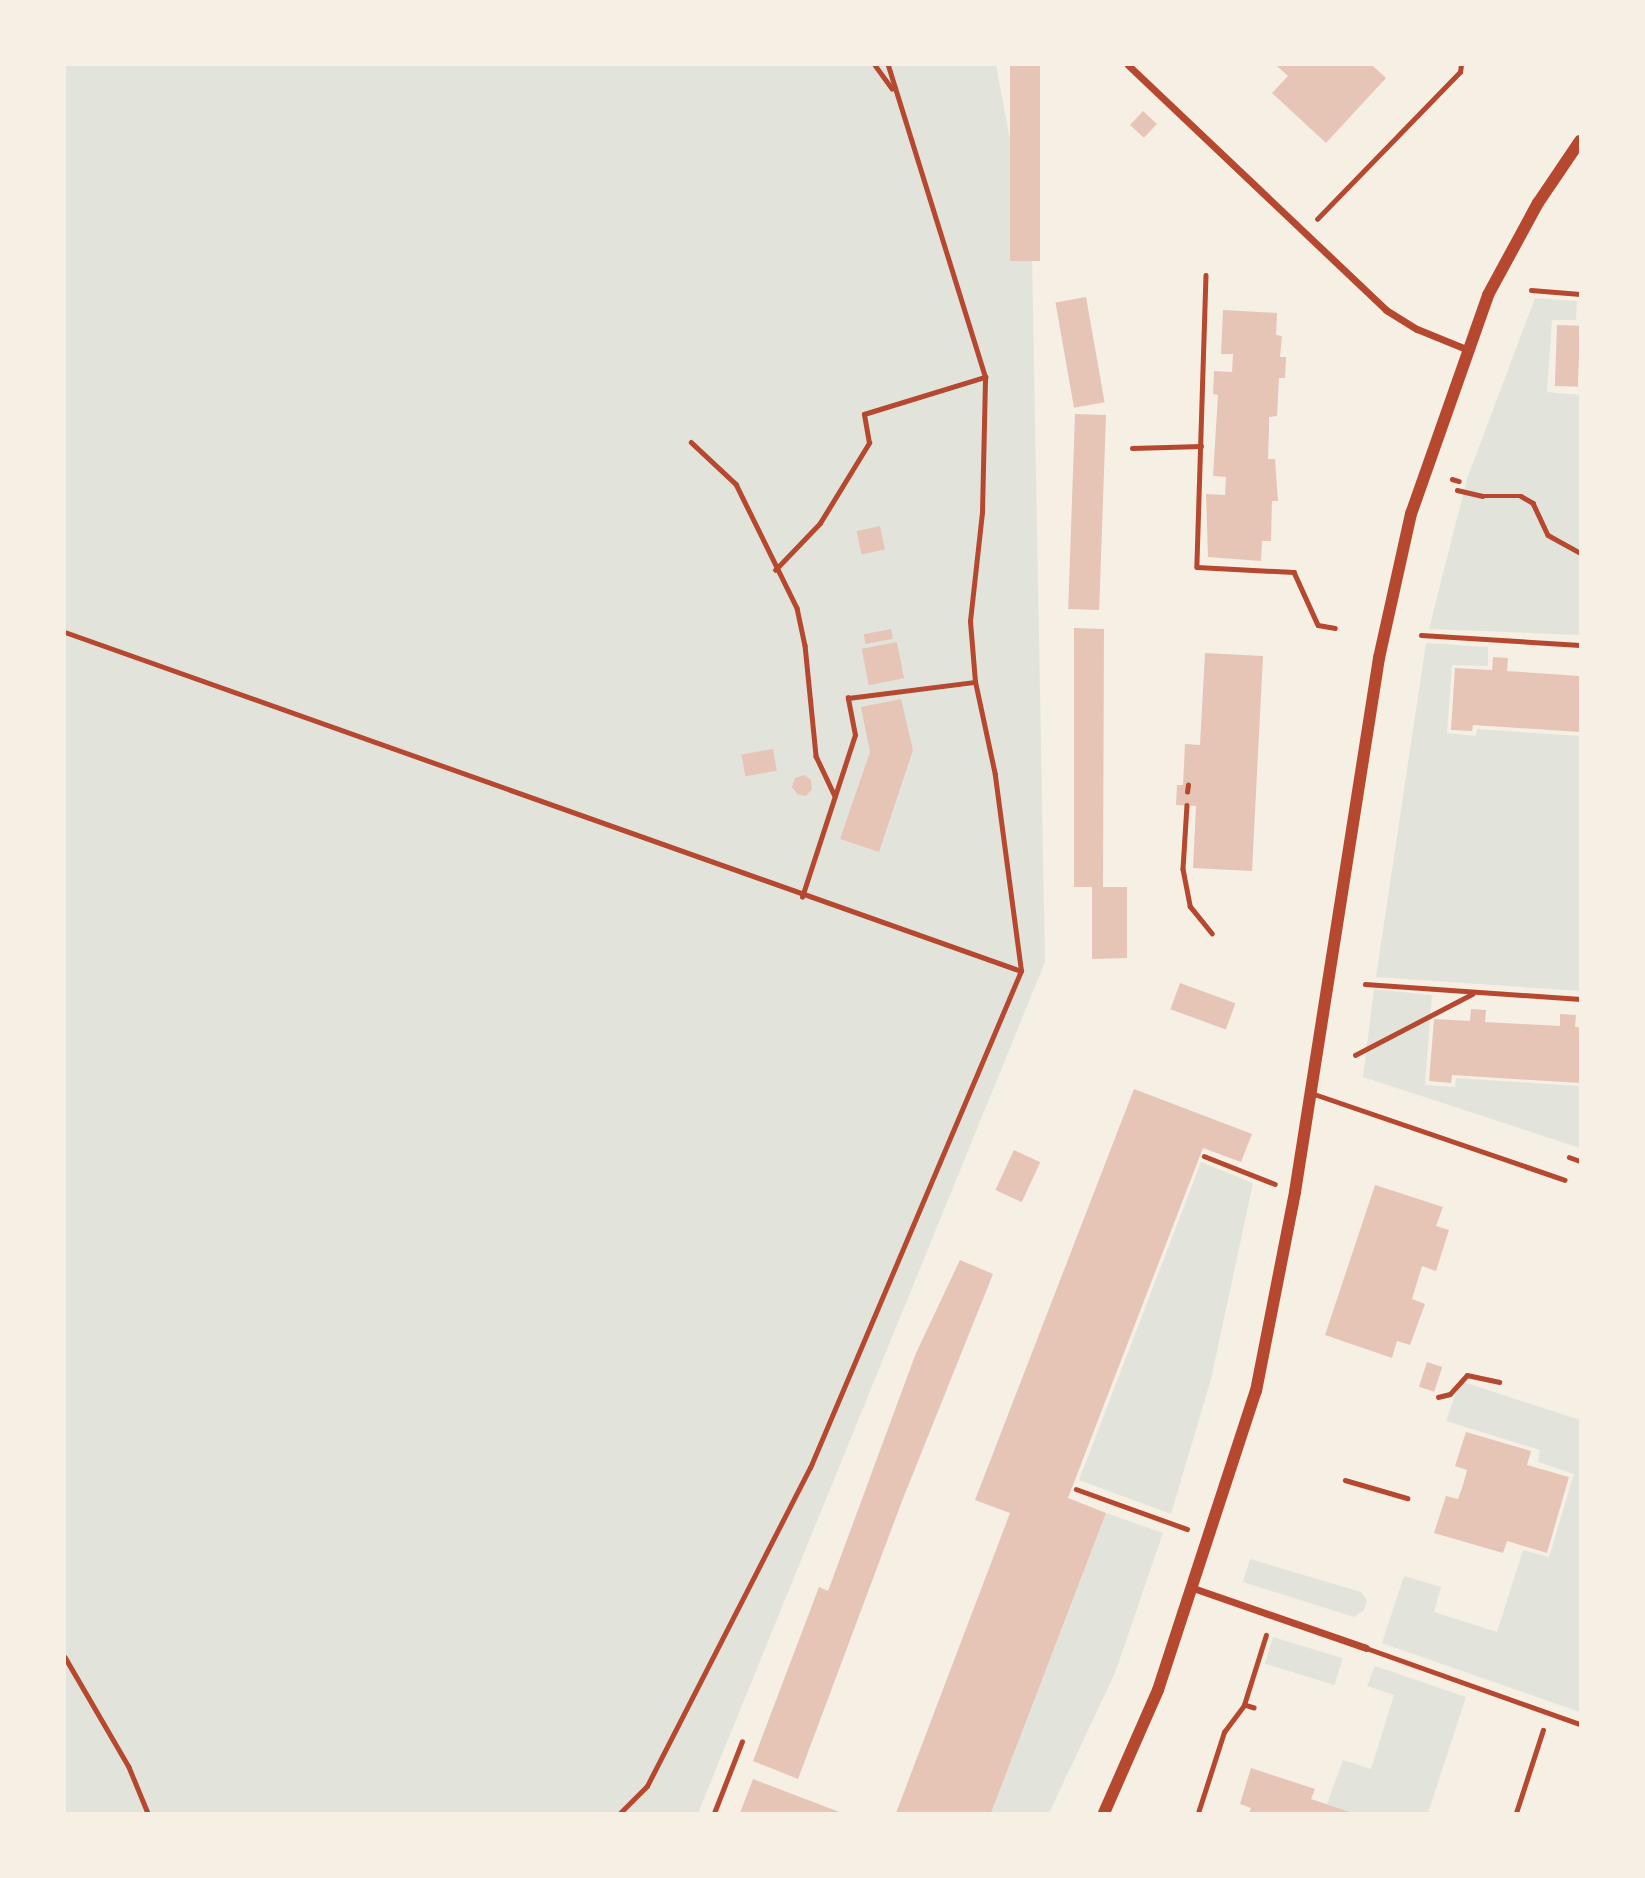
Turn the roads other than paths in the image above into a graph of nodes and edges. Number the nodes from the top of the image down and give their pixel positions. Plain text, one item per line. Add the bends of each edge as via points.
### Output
1 (1128, 65) edge
2 (1580, 141) edge
3 (1466, 349) junction
4 (1311, 1093) junction
5 (1565, 1180) dead end
6 (1193, 1588) junction
7 (1366, 1648) joint
8 (1580, 1724) edge
9 (742, 1741) dead end
10 (714, 1813) edge
11 (1104, 1813) edge

1 - 3 street via 1386,310
2 - 3 street via 1538,203 1488,295
3 - 4 street via 1429,454 1390,605
4 - 5 lane
4 - 6 street via 1264,1356
6 - 7 street
6 - 11 street via 1158,1690
7 - 8 lane
9 - 10 lane

